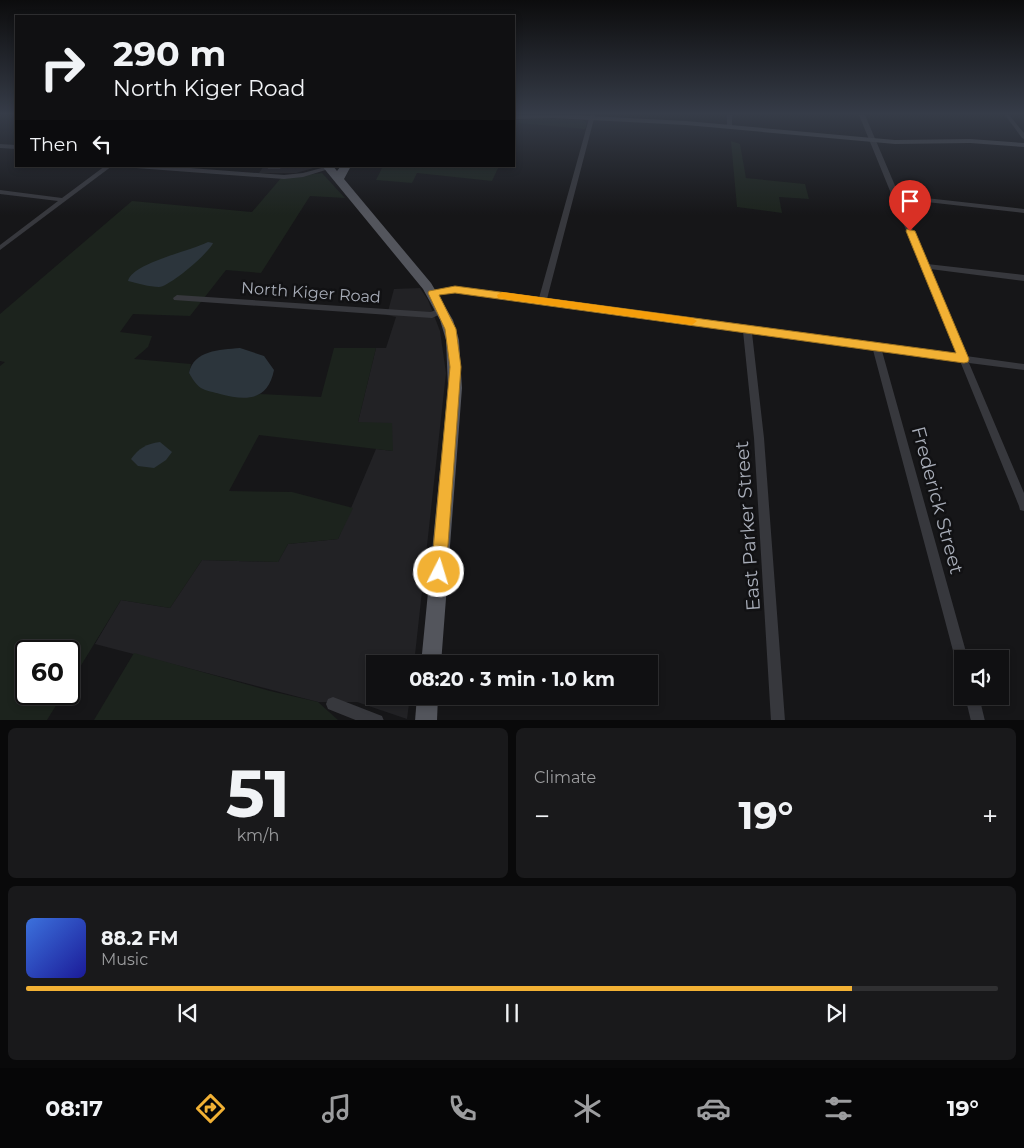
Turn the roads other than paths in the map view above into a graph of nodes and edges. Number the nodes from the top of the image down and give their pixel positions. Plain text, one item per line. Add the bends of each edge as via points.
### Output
1 (582, 149) edge
2 (876, 149) edge
3 (108, 167) edge
4 (149, 167) edge
5 (345, 167) edge
6 (333, 170) edge
7 (0, 192) edge
8 (896, 197) junction
9 (64, 200) junction
10 (1024, 211) edge
11 (0, 248) edge
12 (925, 266) junction
13 (1024, 278) edge
14 (433, 293) junction
15 (177, 298) dead end
16 (542, 301) junction
17 (442, 310) junction
18 (747, 329) junction
19 (877, 347) junction
20 (964, 359) junction
21 (1024, 367) edge
22 (1024, 506) edge
23 (959, 650) edge
24 (431, 655) edge
25 (333, 704) dead end
26 (427, 705) edge
27 (974, 705) edge
28 (377, 720) edge
29 (426, 720) edge
30 (778, 720) edge
31 (978, 720) edge

1 - 16 street
2 - 8 street
3 - 9 street
4 - 6 street via 284,177
5 - 6 main road via 342,171
6 - 14 main road
7 - 9 street
8 - 10 street
8 - 12 street
9 - 11 street
12 - 13 street
12 - 20 street
14 - 16 street via 455,289
14 - 17 main road
15 - 17 street, North Kiger Road via 432,315
16 - 18 street
17 - 24 main road via 452,338 456,377
18 - 19 street
18 - 30 street, East Parker Street via 759,438
19 - 20 street
19 - 23 street, Frederick Street
20 - 21 street
20 - 22 street
25 - 28 street
26 - 29 main road
27 - 31 street

